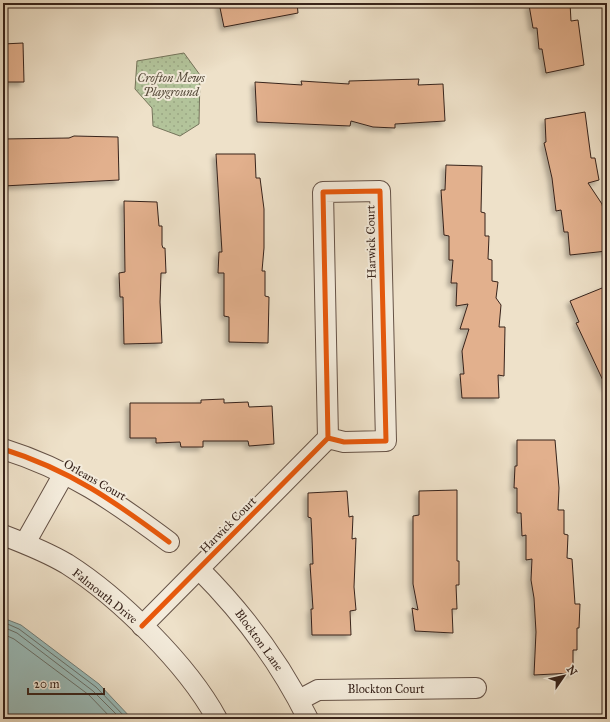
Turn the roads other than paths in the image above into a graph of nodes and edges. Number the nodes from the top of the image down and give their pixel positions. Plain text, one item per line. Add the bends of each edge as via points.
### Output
1 (328, 438) junction
2 (3, 448) edge
3 (65, 472) junction
4 (3, 534) edge
5 (169, 542) dead end
6 (25, 543) junction
7 (199, 569) junction
8 (142, 626) junction
9 (476, 688) dead end
10 (299, 700) junction
11 (217, 719) edge
12 (308, 719) edge

1 - 1 street, Harwick Court via 322,192 380,191 386,441 344,442
1 - 7 street, Harwick Court
2 - 3 street, Orleans Court
3 - 5 street, Orleans Court via 98,490
3 - 6 street, Orleans Court
4 - 6 street, Falmouth Drive
6 - 8 street, Falmouth Drive via 66,564 105,592
7 - 8 street, Harwick Court
7 - 10 street, Blockton Lane via 230,600 258,636
8 - 11 street, Falmouth Drive via 180,664
9 - 10 street, Blockton Court via 318,690
10 - 12 street, Blockton Lane

